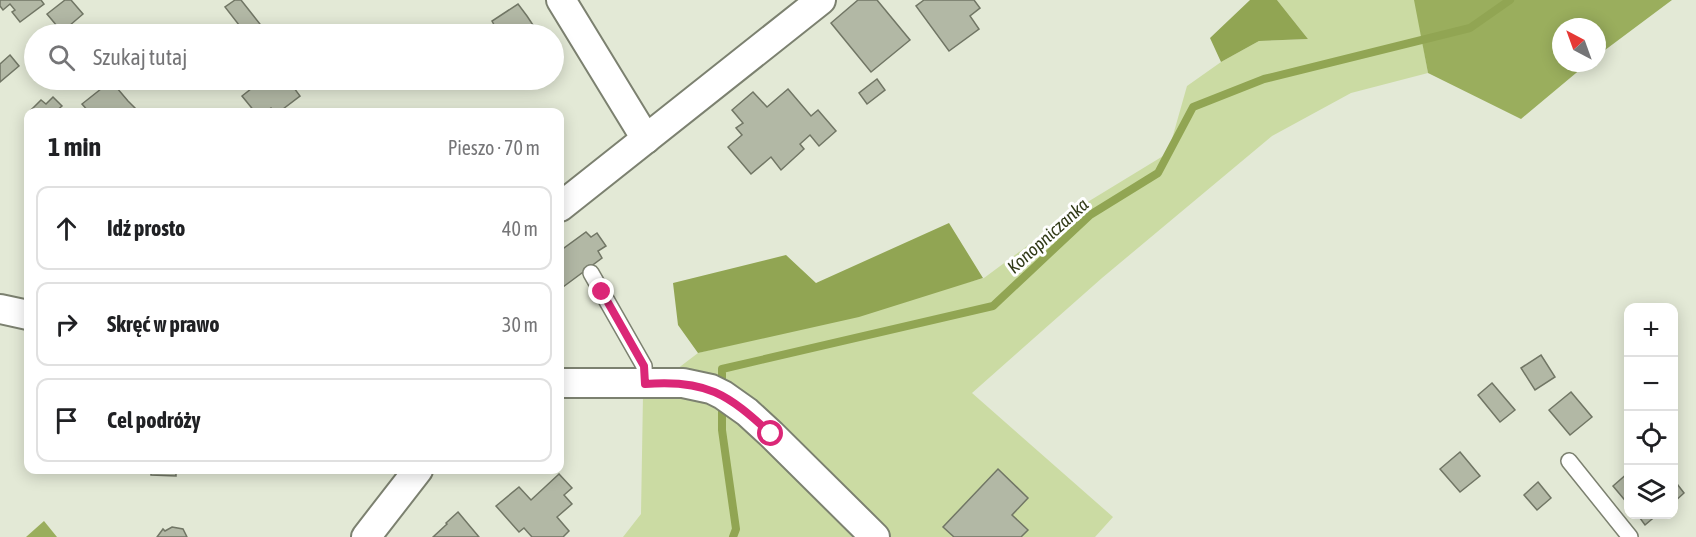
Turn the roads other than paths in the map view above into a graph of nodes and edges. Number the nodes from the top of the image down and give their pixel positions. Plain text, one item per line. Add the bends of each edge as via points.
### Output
1 (561, 0) edge
2 (821, 0) edge
3 (646, 139) junction
4 (564, 204) edge
5 (591, 273) dead end
6 (0, 309) edge
7 (24, 314) edge
8 (564, 382) edge
9 (645, 384) junction
10 (1569, 461) dead end
11 (415, 474) edge
12 (366, 537) edge
13 (875, 537) edge
14 (1630, 537) edge

1 - 3 street
2 - 3 street
3 - 4 street
5 - 9 lane via 644,366
6 - 7 street
8 - 9 street
9 - 13 street via 683,383 722,395 771,434
10 - 14 lane
11 - 12 street

